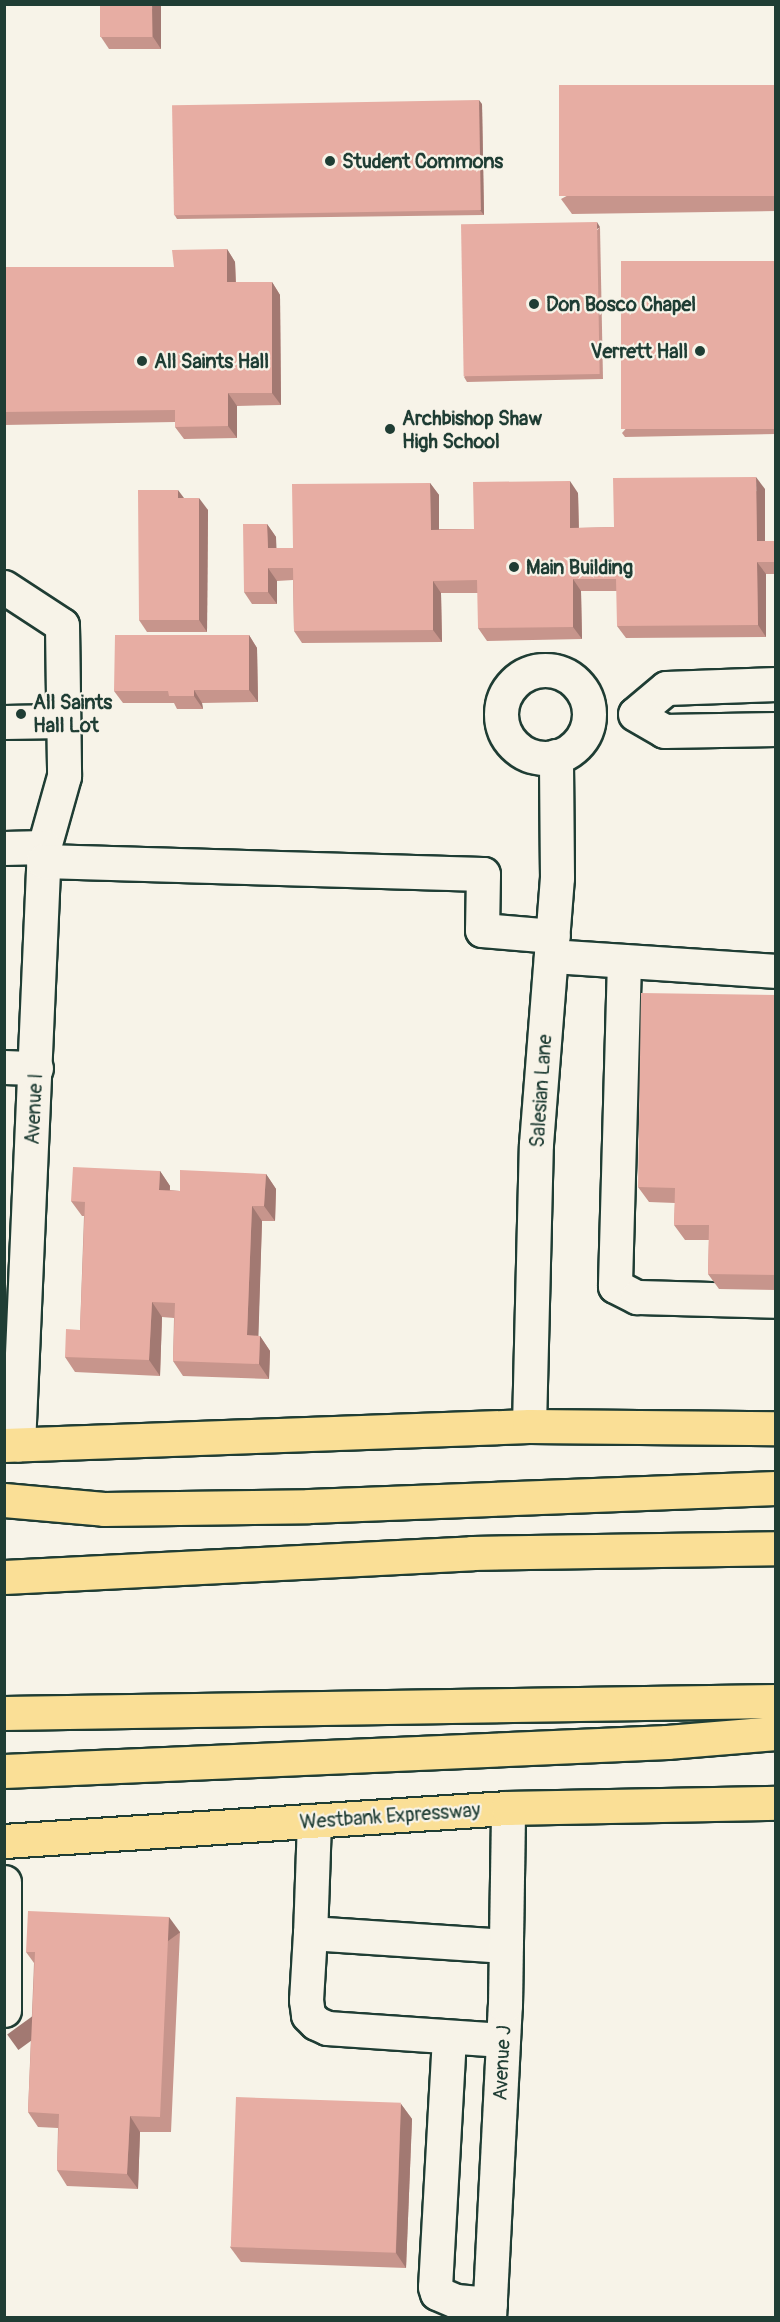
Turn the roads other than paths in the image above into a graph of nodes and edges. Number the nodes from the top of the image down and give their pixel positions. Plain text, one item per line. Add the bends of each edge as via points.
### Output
1 (4, 587) edge
2 (43, 613) junction
3 (4, 614) edge
4 (776, 684) edge
5 (635, 714) junction
6 (589, 720) junction
7 (63, 721) junction
8 (4, 722) edge
9 (776, 729) edge
10 (556, 756) junction
11 (4, 848) edge
12 (43, 854) junction
13 (552, 946) junction
14 (624, 961) junction
15 (776, 971) edge
16 (20, 1067) edge
17 (776, 1301) edge
18 (529, 1426) junction
19 (776, 1428) edge
20 (11, 1445) edge
21 (776, 1488) edge
22 (4, 1500) edge
23 (776, 1548) edge
24 (4, 1577) edge
25 (776, 1701) edge
26 (4, 1713) edge
27 (776, 1733) edge
28 (4, 1771) edge
29 (776, 1803) edge
30 (508, 1808) junction
31 (314, 1821) junction
32 (4, 1841) edge
33 (4, 1882) edge
34 (310, 1934) junction
35 (506, 1946) junction
36 (4, 2010) edge
37 (449, 2037) junction
38 (503, 2040) junction
39 (490, 2311) edge

1 - 2 street
2 - 3 street
2 - 7 street, Avenue I via 62,625
4 - 5 street via 666,688
5 - 6 street
5 - 9 street via 664,731
6 - 10 street via 579,742
6 - 10 street via 582,691 559,672 528,672 515,681 501,707 507,736 530,755
7 - 8 street
7 - 12 street, Avenue I via 64,776
10 - 13 street, Salesian Lane via 559,820
11 - 12 street
12 - 13 street via 483,874 482,930
12 - 16 street, Avenue I
13 - 14 street
13 - 18 street, Salesian Lane via 536,1144
14 - 15 street
14 - 17 street via 615,1286 637,1297
16 - 20 street, Avenue I
18 - 19 main road
18 - 20 main road
21 - 22 main road via 309,1506 104,1509
23 - 24 main road via 472,1553
25 - 26 main road
27 - 28 main road via 667,1742
29 - 30 main road, Westbank Expressway
30 - 31 main road, Westbank Expressway
30 - 35 street, Avenue J
31 - 32 main road, Westbank Expressway
31 - 34 street
33 - 36 street
34 - 35 street
34 - 37 street via 306,2000 308,2015 316,2023 327,2028
35 - 38 street, Avenue J
37 - 38 street
37 - 39 street via 435,2287 437,2293
38 - 39 street, Avenue J

